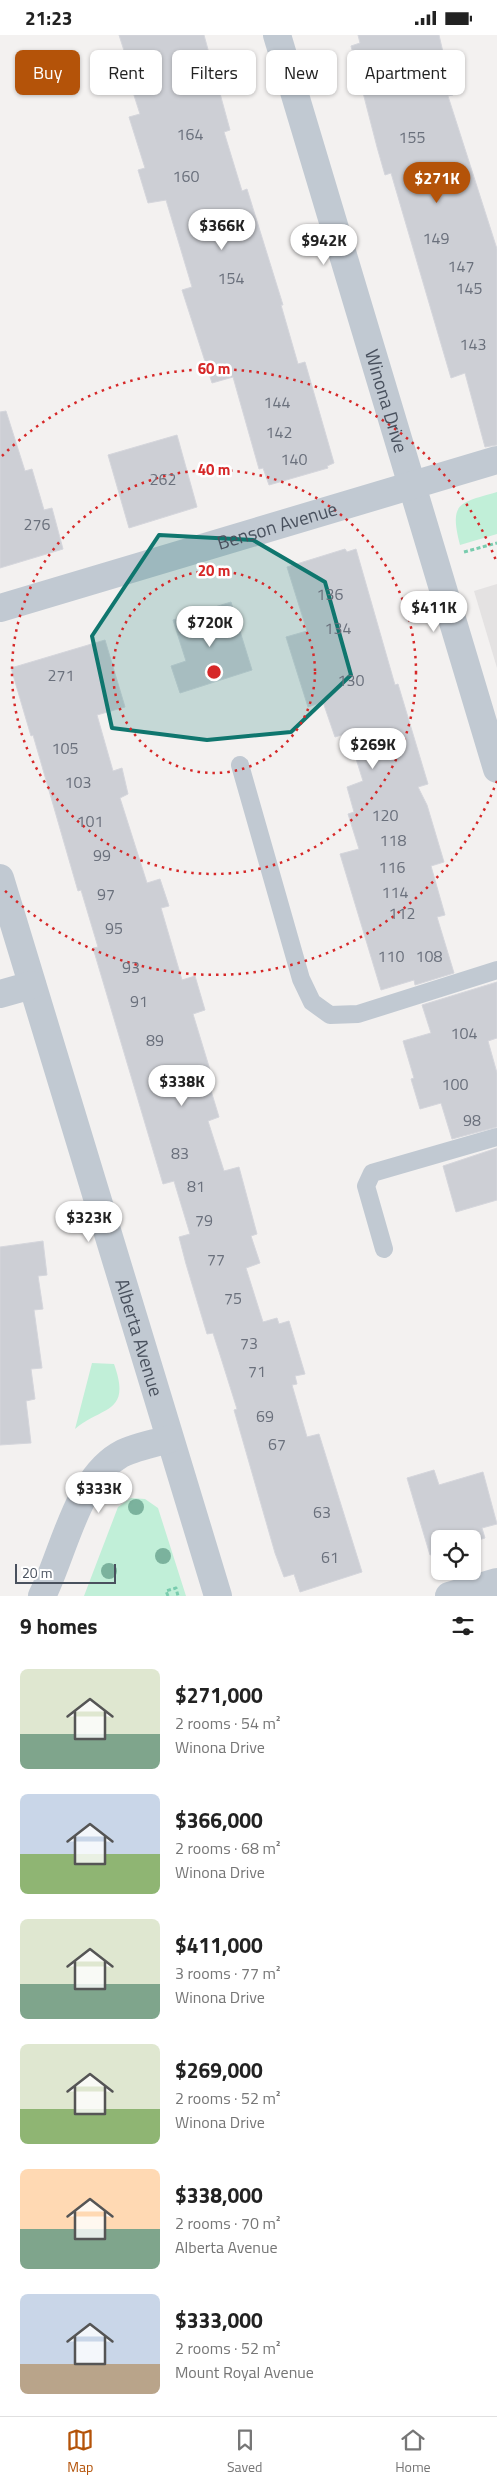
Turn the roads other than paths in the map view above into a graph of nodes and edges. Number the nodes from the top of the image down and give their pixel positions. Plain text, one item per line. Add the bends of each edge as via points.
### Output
1 (277, 35) edge
2 (497, 460) edge
3 (412, 485) junction
4 (0, 608) edge
5 (240, 765) dead end
6 (497, 769) edge
7 (0, 878) edge
8 (497, 970) edge
9 (32, 985) junction
10 (0, 994) edge
11 (497, 1137) edge
12 (384, 1249) dead end
13 (169, 1439) junction
14 (497, 1582) edge
15 (42, 1596) edge
16 (218, 1596) edge
17 (449, 1596) edge

1 - 3 street, Winona Drive
2 - 3 street, Benson Avenue
3 - 4 street, Benson Avenue
3 - 6 street, Winona Drive
5 - 8 lane via 301,979 312,1002 330,1015 358,1014
7 - 9 street, Alberta Avenue
9 - 10 street
9 - 13 street, Alberta Avenue
11 - 12 lane via 372,1173 366,1186
13 - 15 street via 119,1455 106,1466 75,1513
13 - 16 street, Alberta Avenue
14 - 17 street

